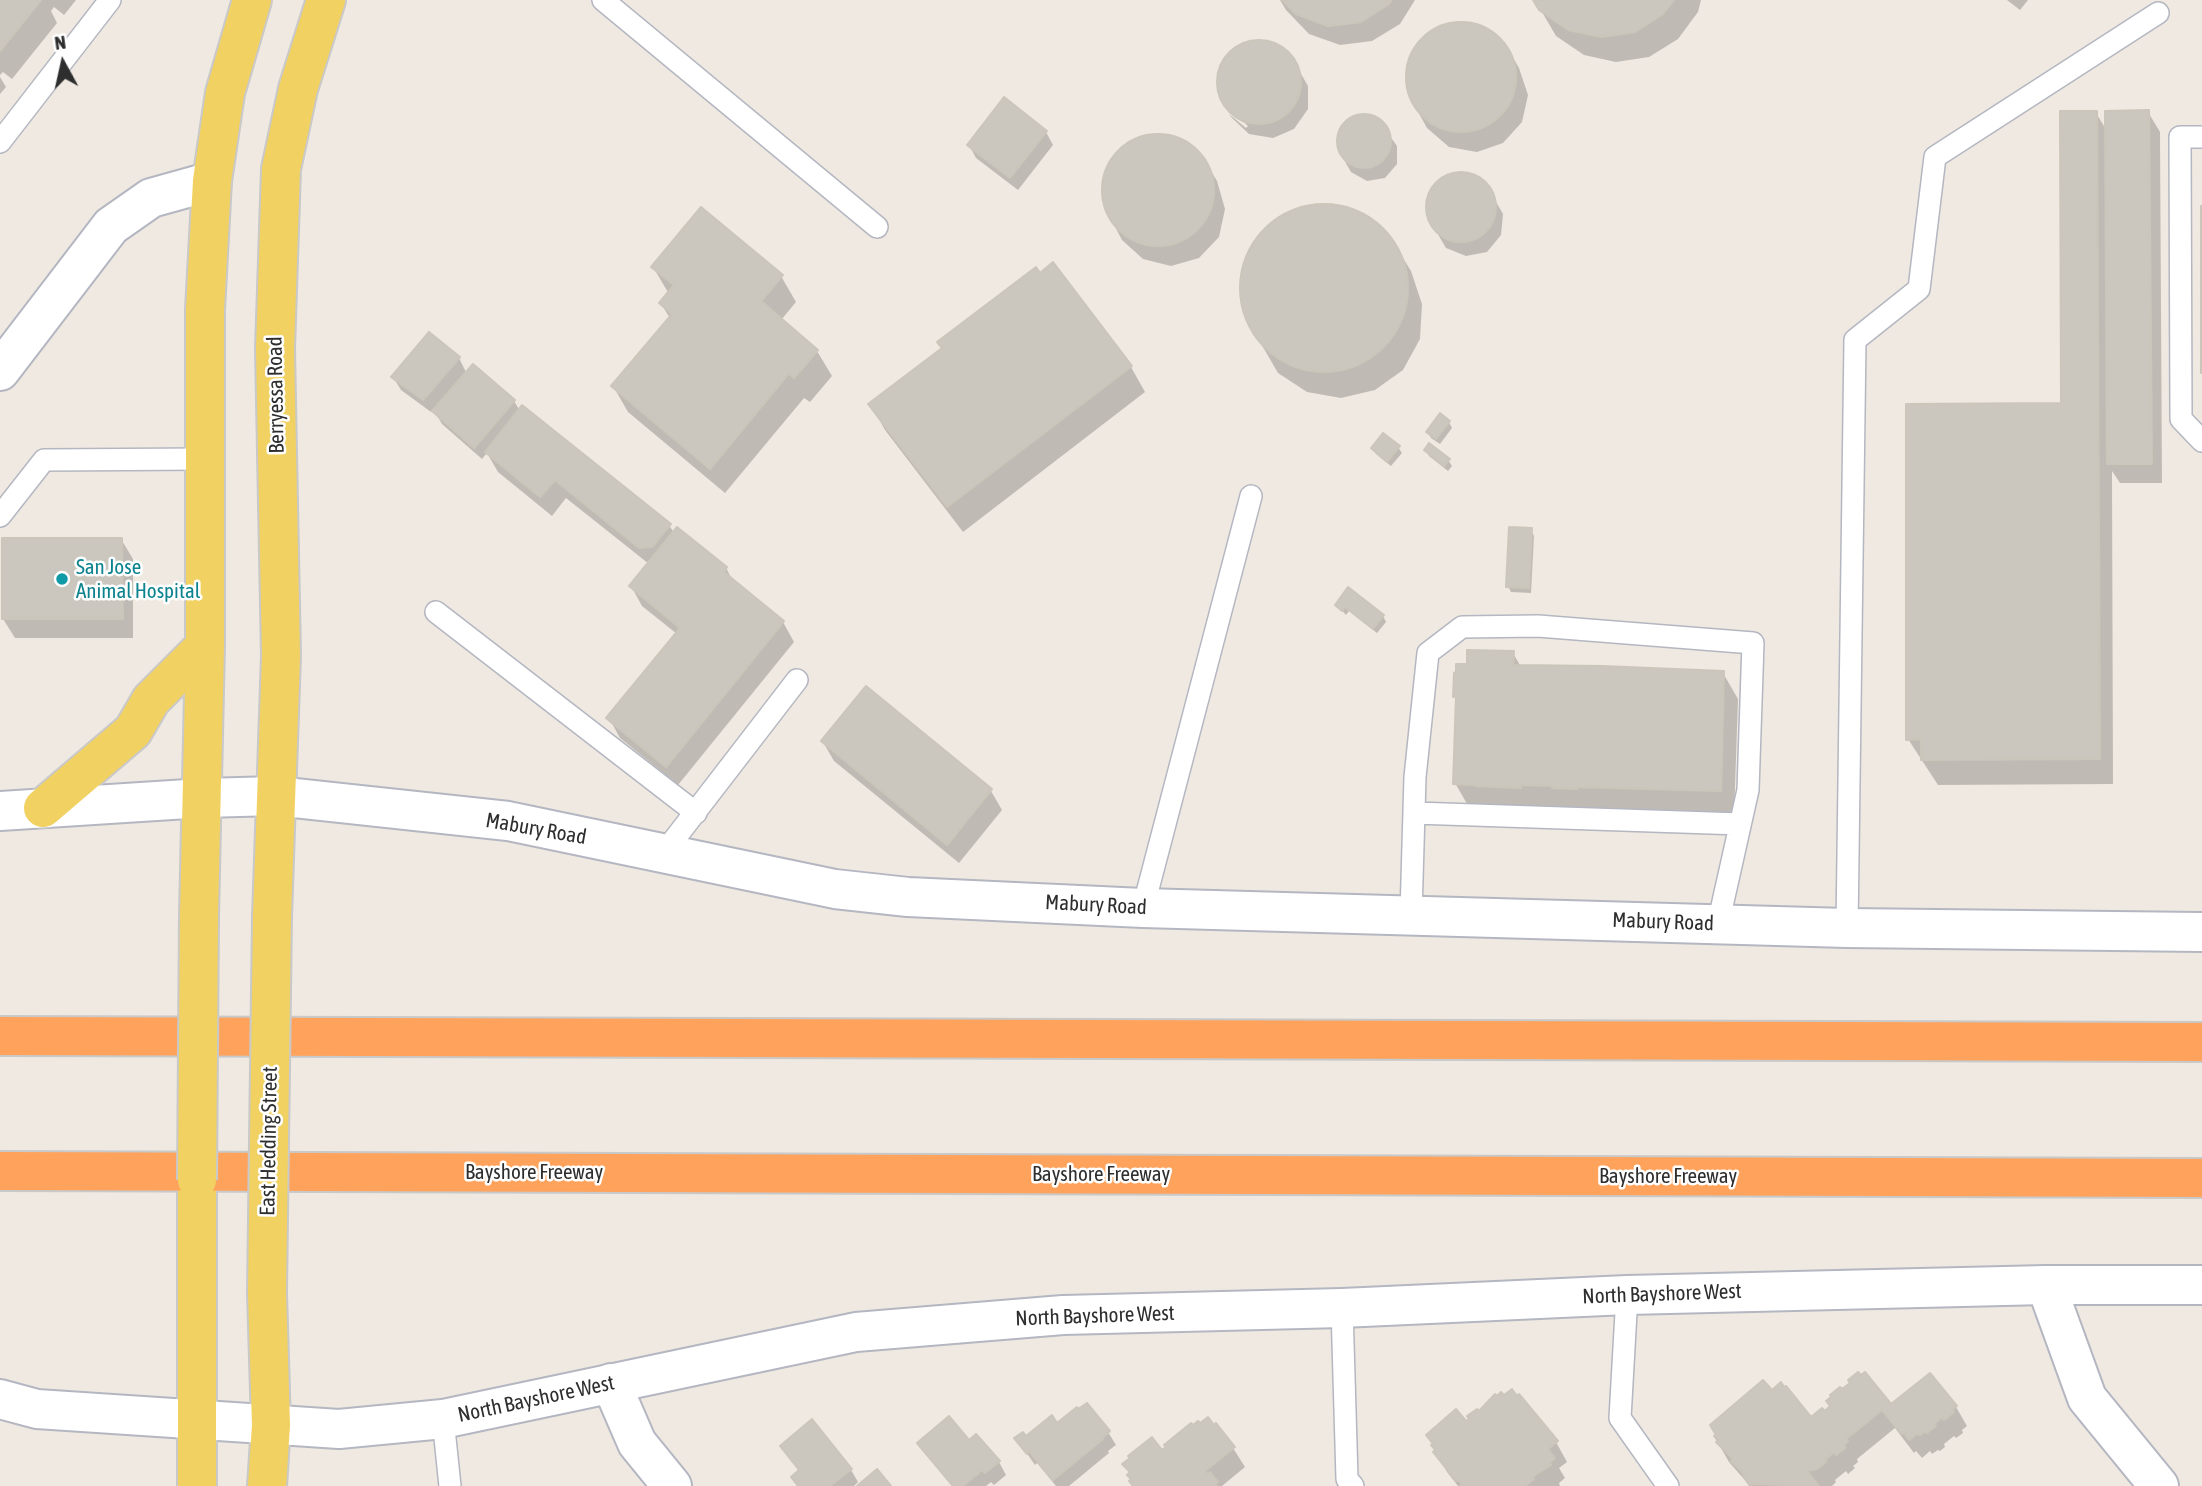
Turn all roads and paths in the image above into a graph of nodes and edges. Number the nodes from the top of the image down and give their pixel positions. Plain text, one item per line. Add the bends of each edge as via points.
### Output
1 (110, 0) edge
2 (251, 0) edge
3 (326, 0) edge
4 (603, 0) edge
5 (2158, 13) dead end
6 (2202, 137) edge
7 (0, 142) edge
8 (212, 181) junction
9 (877, 227) dead end
10 (5, 353) edge
11 (2202, 441) edge
12 (205, 459) junction
13 (1251, 496) dead end
14 (0, 516) edge
15 (436, 612) dead end
16 (205, 646) junction
17 (797, 680) dead end
18 (276, 796) junction
19 (203, 798) junction
20 (43, 808) junction
21 (0, 811) edge
22 (696, 813) junction
23 (1415, 813) junction
24 (1741, 824) junction
25 (663, 854) junction
26 (1143, 908) junction
27 (1411, 914) junction
28 (1718, 924) junction
29 (1847, 928) junction
30 (2202, 932) edge
31 (0, 1035) edge
32 (2202, 1042) edge
33 (0, 1171) edge
34 (2202, 1178) edge
35 (2046, 1285) junction
36 (2202, 1285) edge
37 (1627, 1294) junction
38 (1342, 1308) junction
39 (611, 1383) junction
40 (0, 1399) edge
41 (443, 1419) junction
42 (198, 1421) junction
43 (271, 1425) junction
44 (197, 1486) edge
45 (267, 1486) edge
46 (450, 1486) edge
47 (672, 1486) edge
48 (1353, 1486) edge
49 (1668, 1486) edge
50 (2159, 1486) edge

1 - 7 lane
2 - 8 main road via 225,93
3 - 18 main road, Berryessa Road via 298,89 281,169 275,349 281,656
4 - 9 lane
5 - 29 lane via 1935,157 1919,289 1854,340
6 - 11 lane via 2180,137 2181,419
8 - 10 street via 151,198 111,226
8 - 12 main road via 205,310
12 - 14 lane via 44,460
12 - 16 main road
13 - 26 lane
15 - 22 lane
16 - 19 main road
16 - 20 main road via 150,700 133,731
17 - 22 lane
18 - 19 street, Mabury Road
18 - 25 street, Mabury Road via 508,821
18 - 43 main road, East Hedding Street, bridge via 267,1293
19 - 20 street, Mabury Road
19 - 42 main road, bridge
20 - 21 street, Mabury Road
22 - 25 lane
23 - 24 lane
23 - 24 lane via 1428,653 1462,627 1538,626 1753,643 1748,790
23 - 27 lane
24 - 28 lane
25 - 26 street, Mabury Road via 835,889
26 - 27 street, Mabury Road
27 - 28 street, Mabury Road
28 - 29 street, Mabury Road
29 - 30 street, Mabury Road
31 - 32 highway
33 - 34 highway, Bayshore Freeway
35 - 36 street, North Bayshore West
35 - 37 street, North Bayshore West
35 - 50 street via 2087,1398
37 - 38 street, North Bayshore West
37 - 49 lane via 1620,1418
38 - 39 street, North Bayshore West via 1062,1315 856,1332
38 - 48 lane via 1347,1479
39 - 41 street, North Bayshore West
39 - 47 street via 637,1443
40 - 42 street, North Bayshore West via 37,1409
41 - 43 street, North Bayshore West via 339,1429
41 - 46 lane
42 - 43 street, North Bayshore West
42 - 44 main road
43 - 45 main road, East Hedding Street

